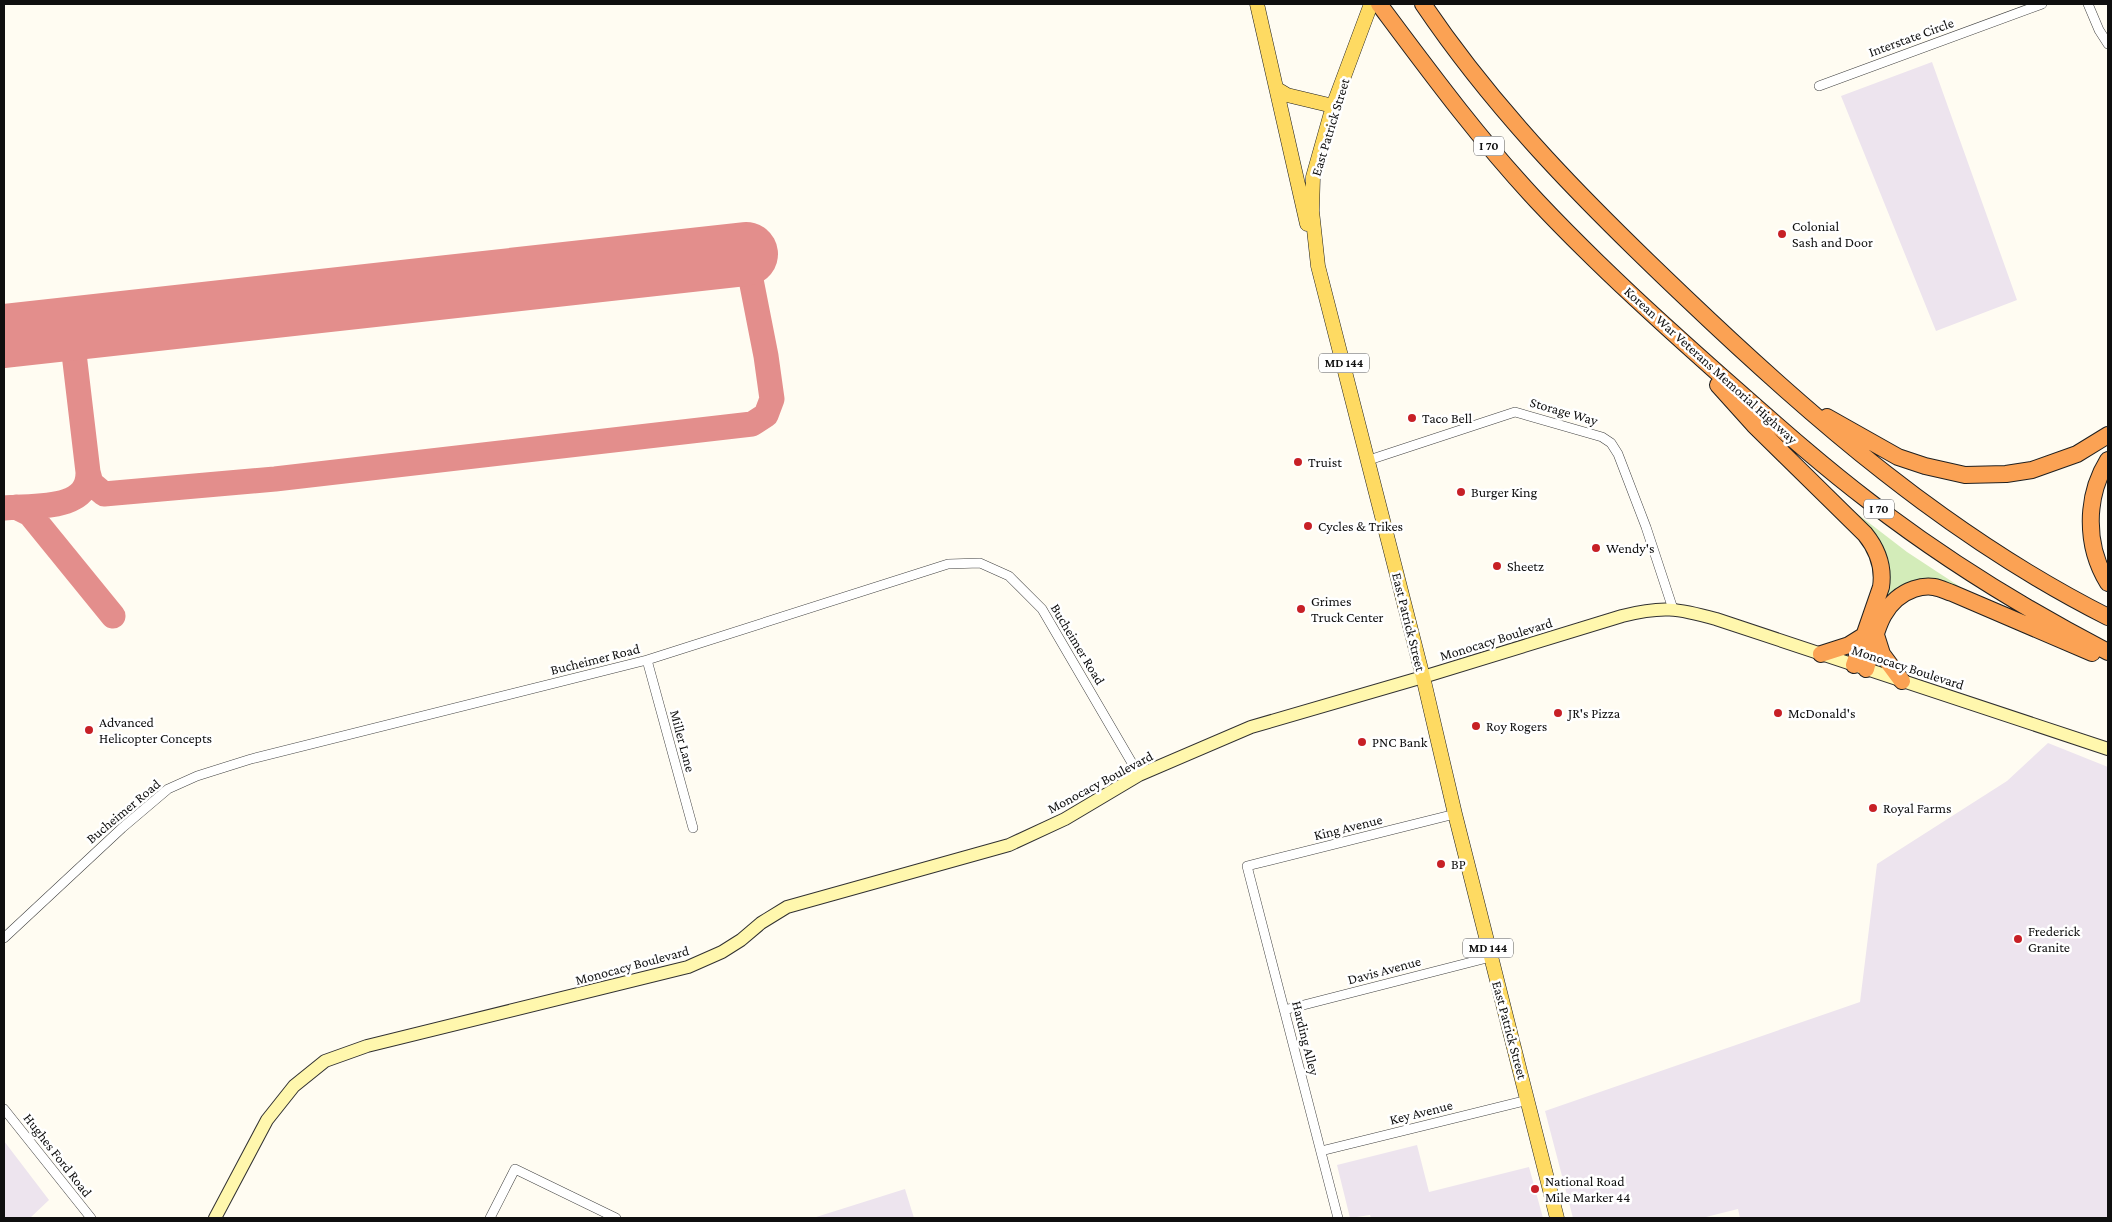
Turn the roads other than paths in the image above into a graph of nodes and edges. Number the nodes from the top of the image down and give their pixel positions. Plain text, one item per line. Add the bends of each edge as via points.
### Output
1 (1257, 4) edge
2 (1371, 4) edge
3 (1379, 4) edge
4 (1423, 4) edge
5 (2042, 4) edge
6 (2088, 4) edge
7 (2108, 44) edge
8 (1819, 86) dead end
9 (1277, 89) junction
10 (1333, 106) junction
11 (1318, 266) junction
12 (1674, 334) junction
13 (1788, 393) junction
14 (2108, 435) edge
15 (1369, 460) junction
16 (2108, 460) edge
17 (2108, 583) edge
18 (1672, 609) junction
19 (2108, 617) edge
20 (1871, 635) junction
21 (2108, 652) edge
22 (1821, 654) junction
23 (2108, 659) edge
24 (647, 660) junction
25 (1860, 667) junction
26 (1423, 677) junction
27 (1902, 681) junction
28 (2108, 749) edge
29 (1139, 775) junction
30 (1455, 814) junction
31 (693, 828) dead end
32 (1247, 866) joint
33 (4, 938) edge
34 (1491, 957) junction
35 (1284, 1010) junction
36 (1528, 1100) junction
37 (4, 1108) edge
38 (1321, 1151) junction
39 (91, 1218) edge
40 (215, 1218) edge
41 (490, 1218) edge
42 (616, 1218) edge
43 (1338, 1218) edge
44 (1557, 1218) edge

1 - 9 main road
2 - 10 main road, East Patrick Street / MD 144
3 - 12 highway, Korean War Veterans Memorial Highway / I 70 via 1438,84 1510,170 1549,213
4 - 13 highway, I 70 via 1501,109 1565,180
5 - 8 street, Interstate Circle
6 - 7 street
9 - 10 main road via 1287,95
9 - 11 main road
10 - 11 main road, East Patrick Street / MD 144 via 1318,157 1312,194
11 - 15 main road, East Patrick Street / MD 144
12 - 20 highway via 1754,425 1872,544 1883,576
12 - 21 highway, Korean War Veterans Memorial Highway / I 70 via 1820,463 1872,504 1974,575
13 - 14 highway via 1898,457 1966,475 2032,470 2077,454
13 - 19 highway, I 70 via 1841,439 1944,517
15 - 18 street, Storage Way via 1515,412 1602,437 1611,442 1618,454
15 - 26 main road, East Patrick Street / MD 144
16 - 17 highway via 2095,489 2091,520 2095,553
18 - 22 main road, Monocacy Boulevard via 1716,619
18 - 26 main road, Monocacy Boulevard via 1622,616
20 - 22 highway
20 - 23 highway via 1887,607 1898,597 1919,588 1933,587
20 - 25 highway
20 - 27 highway
22 - 25 main road, Monocacy Boulevard
24 - 29 street, Bucheimer Road via 948,564 980,564 1009,576 1042,609
24 - 31 street, Miller Lane
24 - 33 street, Bucheimer Road via 252,759 197,776 168,789
25 - 27 main road, Monocacy Boulevard
26 - 29 main road, Monocacy Boulevard via 1251,728
26 - 30 main road, East Patrick Street / MD 144
27 - 28 main road, Monocacy Boulevard
29 - 40 main road, Monocacy Boulevard via 1066,819 1009,844 787,907 722,952 688,967 367,1046 325,1061 294,1086 267,1120
30 - 32 street, King Avenue
30 - 34 main road, East Patrick Street / MD 144
32 - 35 street, Harding Alley
34 - 35 street, Davis Avenue
34 - 36 main road, East Patrick Street / MD 144
35 - 38 street, Harding Alley
36 - 38 street, Key Avenue
36 - 44 main road, East Patrick Street / MD 144
37 - 39 street, Hughes Ford Road
38 - 43 street, Harding Alley
41 - 42 street via 515,1169

